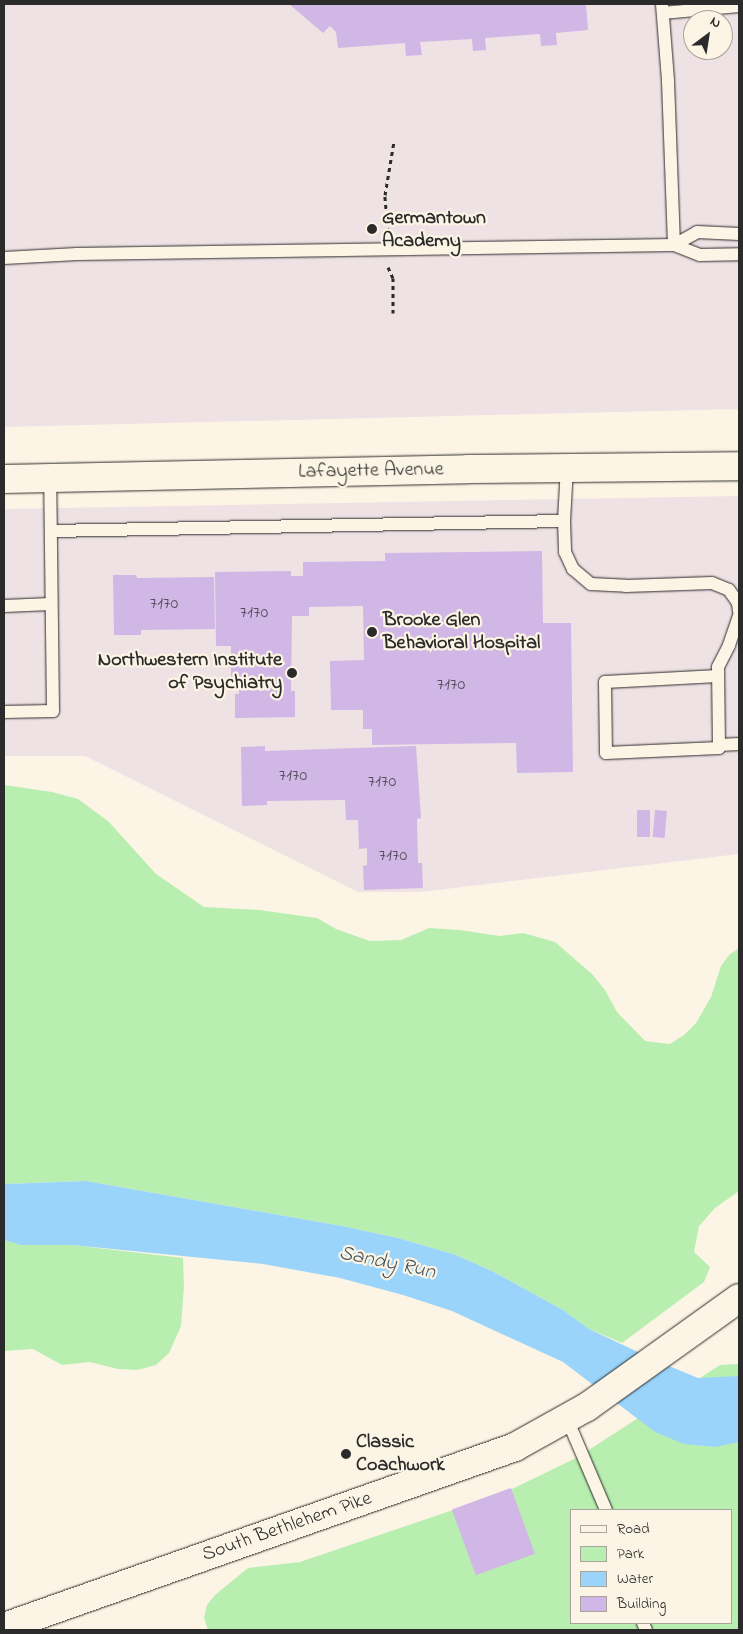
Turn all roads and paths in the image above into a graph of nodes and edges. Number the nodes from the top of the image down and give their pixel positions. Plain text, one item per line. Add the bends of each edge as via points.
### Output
1 (739, 6) edge
2 (662, 8) edge
3 (394, 141) dead end
4 (739, 234) edge
5 (388, 237) dead end
6 (674, 245) junction
7 (739, 254) edge
8 (4, 258) edge
9 (388, 267) dead end
10 (393, 312) dead end
11 (739, 466) edge
12 (567, 467) junction
13 (4, 479) edge
14 (50, 479) junction
15 (564, 521) junction
16 (51, 531) junction
17 (51, 604) junction
18 (4, 606) edge
19 (739, 611) edge
20 (739, 616) edge
21 (718, 676) junction
22 (4, 712) edge
23 (739, 744) edge
24 (719, 745) junction
25 (739, 1298) edge
26 (577, 1413) junction
27 (606, 1509) edge
28 (4, 1627) edge

1 - 2 lane
2 - 6 lane
3 - 5 path via 385,195
4 - 6 lane via 697,232
6 - 7 lane via 700,254
6 - 8 lane
9 - 10 path via 393,278
11 - 12 main road, Lafayette Avenue
12 - 14 main road, Lafayette Avenue
12 - 15 lane
13 - 14 main road, Lafayette Avenue
14 - 16 lane
15 - 16 lane
15 - 19 lane via 565,552 573,569 591,584 712,583 729,590 738,603
16 - 17 lane
17 - 18 lane
17 - 22 lane via 53,711
20 - 21 lane via 718,667
21 - 24 lane
21 - 24 lane via 604,682 606,753 719,748
23 - 24 lane
25 - 26 main road, South Bethlehem Pike
26 - 27 lane via 586,1460
26 - 28 main road, South Bethlehem Pike via 515,1446

